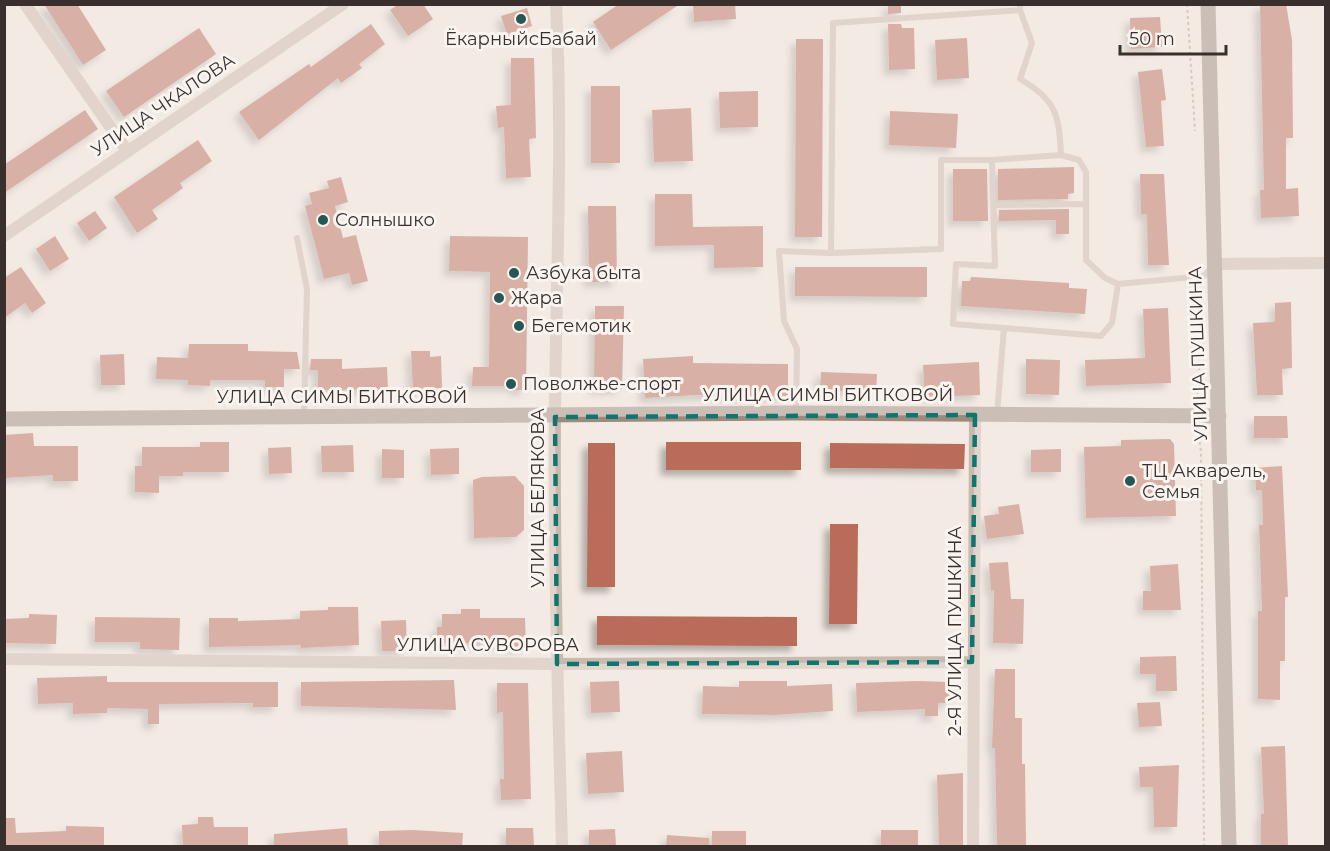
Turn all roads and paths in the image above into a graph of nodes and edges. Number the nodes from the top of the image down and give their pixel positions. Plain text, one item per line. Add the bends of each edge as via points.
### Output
1 (25, 4) edge
2 (343, 4) edge
3 (556, 4) edge
4 (1208, 4) edge
5 (1020, 7) edge
6 (126, 151) junction
7 (1061, 155) junction
8 (992, 160) junction
9 (1086, 204) junction
10 (993, 205) junction
11 (4, 236) edge
12 (297, 238) dead end
13 (831, 253) junction
14 (1326, 263) edge
15 (1215, 264) junction
16 (1118, 284) junction
17 (1004, 328) junction
18 (796, 412) junction
19 (975, 415) junction
20 (304, 416) junction
21 (997, 416) junction
22 (1219, 416) junction
23 (555, 417) junction
24 (4, 419) edge
25 (4, 659) edge
26 (972, 662) junction
27 (557, 664) junction
28 (562, 846) edge
29 (973, 846) edge
30 (1229, 846) edge

1 - 6 street
2 - 6 street, УЛИЦА ЧКАЛОВА
3 - 23 street, УЛИЦА БЕЛЯКОВА via 560,176
4 - 15 street, УЛИЦА ПУШКИНА
5 - 7 lane via 1032,43 1020,79 1040,90 1059,118
5 - 13 lane via 833,23
6 - 11 street, УЛИЦА ЧКАЛОВА
7 - 8 lane
7 - 9 lane via 1079,160 1086,172
8 - 10 lane
8 - 13 lane via 941,160 941,249
9 - 10 lane
9 - 16 lane via 1086,260
10 - 17 lane via 995,266 956,264 953,324
12 - 20 lane via 307,289
13 - 18 lane via 779,251 783,321 797,349
14 - 15 street
15 - 16 lane via 1204,276
15 - 22 street, УЛИЦА ПУШКИНА
16 - 17 lane via 1112,323 1101,336
17 - 21 lane
18 - 19 street, УЛИЦА СИМЫ БИТКОВОЙ
18 - 23 street, УЛИЦА СИМЫ БИТКОВОЙ
19 - 21 street, УЛИЦА СИМЫ БИТКОВОЙ
19 - 26 street, 2-Я УЛИЦА ПУШКИНА
20 - 23 street, УЛИЦА СИМЫ БИТКОВОЙ
20 - 24 street, УЛИЦА СИМЫ БИТКОВОЙ
21 - 22 street, УЛИЦА СИМЫ БИТКОВОЙ
22 - 30 street, УЛИЦА ПУШКИНА
23 - 27 street, УЛИЦА БЕЛЯКОВА
25 - 27 street, УЛИЦА СУВОРОВА
26 - 27 street, УЛИЦА СУВОРОВА
26 - 29 street, 2-Я УЛИЦА ПУШКИНА
27 - 28 street, УЛИЦА БЕЛЯКОВА

